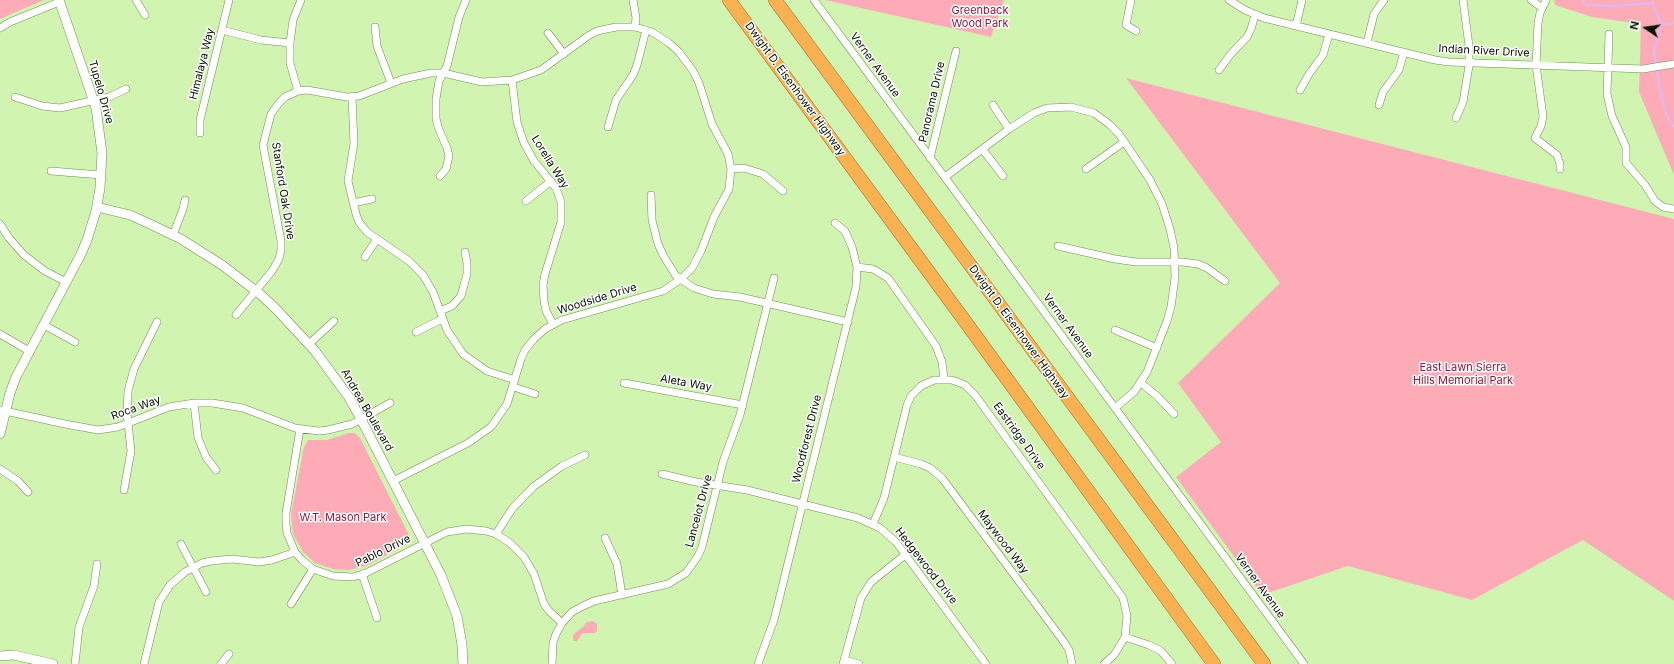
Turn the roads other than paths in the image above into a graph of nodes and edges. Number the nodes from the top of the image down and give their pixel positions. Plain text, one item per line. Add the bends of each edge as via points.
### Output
1 (136, 0) edge
2 (229, 0) edge
3 (300, 0) edge
4 (466, 0) edge
5 (633, 0) edge
6 (730, 0) edge
7 (775, 0) edge
8 (814, 0) edge
9 (1130, 0) edge
10 (1229, 0) edge
11 (1302, 0) edge
12 (1384, 0) edge
13 (1463, 0) edge
14 (1531, 0) edge
15 (1546, 0) edge
16 (59, 1) edge
17 (1542, 8) junction
18 (145, 15) dead end
19 (1255, 15) junction
20 (1296, 26) junction
21 (375, 27) dead end
22 (635, 27) junction
23 (0, 28) edge
24 (222, 30) junction
25 (646, 30) junction
26 (1136, 31) dead end
27 (548, 32) dead end
28 (1329, 34) junction
29 (1609, 34) dead end
30 (290, 43) junction
31 (1367, 43) junction
32 (956, 51) dead end
33 (1404, 52) junction
34 (564, 54) junction
35 (1469, 62) junction
36 (1536, 65) junction
37 (1670, 65) edge
38 (1607, 67) junction
39 (1219, 70) dead end
40 (443, 74) junction
41 (512, 80) junction
42 (391, 83) junction
43 (126, 89) dead end
44 (1300, 90) dead end
45 (298, 91) junction
46 (15, 97) dead end
47 (352, 97) junction
48 (94, 101) junction
49 (993, 105) dead end
50 (1379, 105) dead end
51 (1456, 118) dead end
52 (608, 127) dead end
53 (1009, 128) junction
54 (200, 133) dead end
55 (1124, 142) junction
56 (983, 150) junction
57 (930, 158) junction
58 (1560, 168) dead end
59 (731, 169) junction
60 (1086, 169) dead end
61 (52, 171) dead end
62 (101, 176) junction
63 (440, 176) dead end
64 (1003, 176) dead end
65 (945, 177) junction
66 (551, 181) junction
67 (783, 191) dead end
68 (651, 195) dead end
69 (372, 199) dead end
70 (185, 200) dead end
71 (526, 201) dead end
72 (353, 203) junction
73 (97, 207) junction
74 (1674, 209) edge
75 (835, 223) dead end
76 (0, 224) edge
77 (173, 235) junction
78 (377, 239) junction
79 (1058, 246) dead end
80 (465, 252) dead end
81 (365, 257) dead end
82 (1174, 262) junction
83 (857, 267) junction
84 (774, 278) dead end
85 (681, 279) junction
86 (1225, 281) dead end
87 (66, 282) junction
88 (256, 291) junction
89 (768, 303) junction
90 (440, 311) junction
91 (236, 315) dead end
92 (442, 319) junction
93 (334, 321) dead end
94 (157, 322) dead end
95 (848, 322) junction
96 (553, 324) junction
97 (44, 325) junction
98 (1115, 330) dead end
99 (416, 332) dead end
100 (0, 334) edge
101 (75, 342) dead end
102 (309, 344) junction
103 (1157, 348) junction
104 (29, 351) junction
105 (944, 379) junction
106 (624, 383) dead end
107 (1141, 383) junction
108 (514, 384) junction
109 (535, 394) dead end
110 (194, 403) junction
111 (390, 403) dead end
112 (743, 405) junction
113 (1114, 408) junction
114 (2, 410) edge
115 (1174, 414) dead end
116 (361, 419) junction
117 (128, 424) junction
118 (300, 429) junction
119 (0, 434) edge
120 (585, 456) dead end
121 (894, 457) junction
122 (0, 469) edge
123 (216, 470) dead end
124 (662, 474) dead end
125 (393, 481) junction
126 (718, 485) junction
127 (124, 490) dead end
128 (28, 492) dead end
129 (803, 504) junction
130 (873, 524) junction
131 (496, 534) junction
132 (605, 538) dead end
133 (425, 542) junction
134 (181, 544) dead end
135 (295, 552) junction
136 (905, 555) junction
137 (97, 564) dead end
138 (193, 567) junction
139 (314, 569) junction
140 (362, 574) junction
141 (206, 592) dead end
142 (622, 595) junction
143 (291, 604) dead end
144 (377, 618) dead end
145 (562, 623) junction
146 (1125, 638) junction
147 (229, 654) dead end
148 (0, 656) edge
149 (844, 662) edge
150 (1212, 662) edge
151 (52, 664) edge
152 (75, 664) edge
153 (144, 664) edge
154 (221, 664) edge
155 (463, 664) edge
156 (552, 664) edge
157 (758, 664) edge
158 (859, 664) edge
159 (986, 664) edge
160 (1072, 664) edge
161 (1104, 664) edge
162 (1172, 664) edge
163 (1264, 664) edge
164 (1304, 664) edge

1 - 18 street
2 - 24 street, Himalaya Way
3 - 30 street via 293,20
4 - 40 street
5 - 22 street
6 - 150 highway, Dwight D. Eisenhower Highway
7 - 163 highway, Dwight D. Eisenhower Highway
8 - 57 street, Verner Avenue
9 - 26 street via 1126,25
10 - 19 street, Indian River Drive
11 - 20 street
12 - 31 street via 1374,14
13 - 35 street
14 - 17 street
15 - 17 street
16 - 23 street
16 - 48 street, Tupelo Drive
17 - 36 street via 1538,23
19 - 20 street, Indian River Drive
19 - 39 street via 1247,37
20 - 28 street, Indian River Drive
21 - 42 street via 376,46
22 - 25 street, Stanford Oak Drive
22 - 34 street, Stanford Oak Drive via 616,26 597,31
24 - 30 street via 261,40
24 - 54 street, Himalaya Way via 200,120
25 - 52 street via 637,66 616,100
25 - 59 street, Stanford Oak Drive via 669,43 693,71 712,124 728,154
27 - 34 street
28 - 31 street, Indian River Drive
28 - 44 street via 1323,55
29 - 38 street
30 - 45 street via 290,64
31 - 33 street, Indian River Drive
32 - 57 street, Panorama Drive
33 - 35 street, Indian River Drive via 1435,60
33 - 50 street via 1399,70 1383,92
34 - 41 street, Stanford Oak Drive via 541,70
35 - 36 street, Indian River Drive
35 - 51 street via 1463,102
36 - 38 street, Indian River Drive
36 - 58 street via 1543,116 1535,138 1557,155 1560,159
37 - 38 street, Indian River Drive via 1643,69
38 - 74 street via 1608,105 1626,147 1626,163 1655,201 1663,207
40 - 41 street, Stanford Oak Drive via 482,82
40 - 42 street, Stanford Oak Drive via 414,75
40 - 63 street via 439,81 436,113 438,127 449,156 446,169
41 - 66 street, Lorella Way via 520,133 529,152
42 - 47 street, Stanford Oak Drive via 364,95
43 - 48 street
45 - 47 street, Stanford Oak Drive via 316,90
45 - 88 street, Stanford Oak Drive via 282,100 273,110 264,135 263,150 281,246 275,268
46 - 48 street via 51,108
47 - 72 street via 354,143 348,176
48 - 62 street, Tupelo Drive via 101,138
49 - 53 street
53 - 55 street via 1047,108 1071,107 1094,113 1102,118 1113,127
53 - 56 street
55 - 60 street
55 - 82 street via 1150,180 1162,204 1170,229
56 - 64 street
56 - 65 street
57 - 65 street, Verner Avenue
59 - 67 street via 754,170 767,176
59 - 85 street, Stanford Oak Drive via 730,184 725,198 711,223 698,260
61 - 62 street
62 - 73 street, Tupelo Drive
65 - 113 street, Verner Avenue
66 - 71 street
66 - 96 street, Lorella Way via 558,192 562,207 561,222 543,285 545,306
68 - 85 street via 652,220 658,244 669,266
69 - 72 street
70 - 77 street
72 - 78 street via 361,226
73 - 77 street, Andrea Boulevard via 130,215
73 - 87 street, Tupelo Drive via 87,240
75 - 83 street, Woodforest Drive via 845,231
76 - 87 street via 24,255 45,271
77 - 88 street, Andrea Boulevard via 222,265
78 - 81 street
78 - 90 street via 416,268 430,287
79 - 82 street via 1136,262
80 - 90 street via 467,274 461,296 452,306
82 - 86 street via 1198,264
82 - 103 street via 1171,307
83 - 95 street, Woodforest Drive via 856,287
83 - 105 street via 873,269 888,278 936,346 942,362
84 - 89 street, Lancelot Drive
85 - 89 street via 703,292
85 - 96 street, Woodside Drive via 658,293
87 - 97 street, Tupelo Drive
88 - 91 street, Stanford Oak Drive
88 - 102 street, Andrea Boulevard
89 - 95 street
89 - 112 street, Lancelot Drive
90 - 92 street
92 - 99 street
92 - 108 street via 451,339 471,361
93 - 102 street
94 - 117 street via 131,380 127,402
95 - 129 street, Woodforest Drive
96 - 108 street, Woodside Drive via 528,346 521,359
97 - 101 street
97 - 104 street, Tupelo Drive
98 - 103 street
100 - 104 street
102 - 116 street, Andrea Boulevard via 330,370
103 - 107 street
104 - 114 street, Tupelo Drive
105 - 121 street via 925,384 911,396
105 - 146 street, Eastridge Drive via 960,383 975,395 1118,590 1123,598 1127,616
106 - 112 street, Aleta Way
107 - 113 street via 1130,396
107 - 115 street
108 - 109 street
108 - 125 street, Woodside Drive via 502,412 484,433
110 - 117 street, Roca Way via 169,407
110 - 118 street, Roca Way via 243,408
110 - 123 street via 198,438 206,457
111 - 116 street, Roca Way
112 - 126 street, Lancelot Drive via 723,462
113 - 164 street, Verner Avenue
114 - 117 street, Roca Way via 88,429 108,429
114 - 119 street, Tupelo Drive
116 - 118 street, Roca Way via 328,430
116 - 125 street, Andrea Boulevard
117 - 127 street via 132,451
118 - 135 street, Pablo Drive via 286,513 287,534
120 - 131 street via 562,466 533,487 512,509
121 - 130 street via 884,498
121 - 160 street, Maywood Way via 921,464 942,478 1064,642
122 - 128 street via 18,481
124 - 126 street, Hedgewood Drive
125 - 133 street, Andrea Boulevard
126 - 129 street, Hedgewood Drive
126 - 142 street, Lancelot Drive via 702,547 693,565 668,584
129 - 130 street, Hedgewood Drive
129 - 157 street, Woodforest Drive via 774,620
130 - 136 street, Hedgewood Drive via 892,538
131 - 133 street, Pablo Drive via 476,529 456,530
131 - 145 street, Pablo Drive via 524,557 534,574 544,604
132 - 142 street via 617,564
133 - 140 street, Pablo Drive
133 - 155 street, Andrea Boulevard via 452,602 460,631
134 - 138 street
135 - 138 street via 272,560 250,562 222,559
135 - 139 street, Pablo Drive
136 - 149 street via 878,576 863,594
136 - 159 street, Hedgewood Drive
137 - 152 street via 94,586 79,627
138 - 141 street
138 - 153 street via 173,581 159,602
139 - 140 street, Pablo Drive via 338,577
139 - 143 street
140 - 144 street
142 - 145 street, Lancelot Drive via 594,601 581,607
145 - 156 street, Lancelot Drive via 553,643
146 - 161 street, Eastridge Drive via 1114,655
146 - 162 street via 1161,651
147 - 154 street
148 - 151 street via 14,656
149 - 158 street

